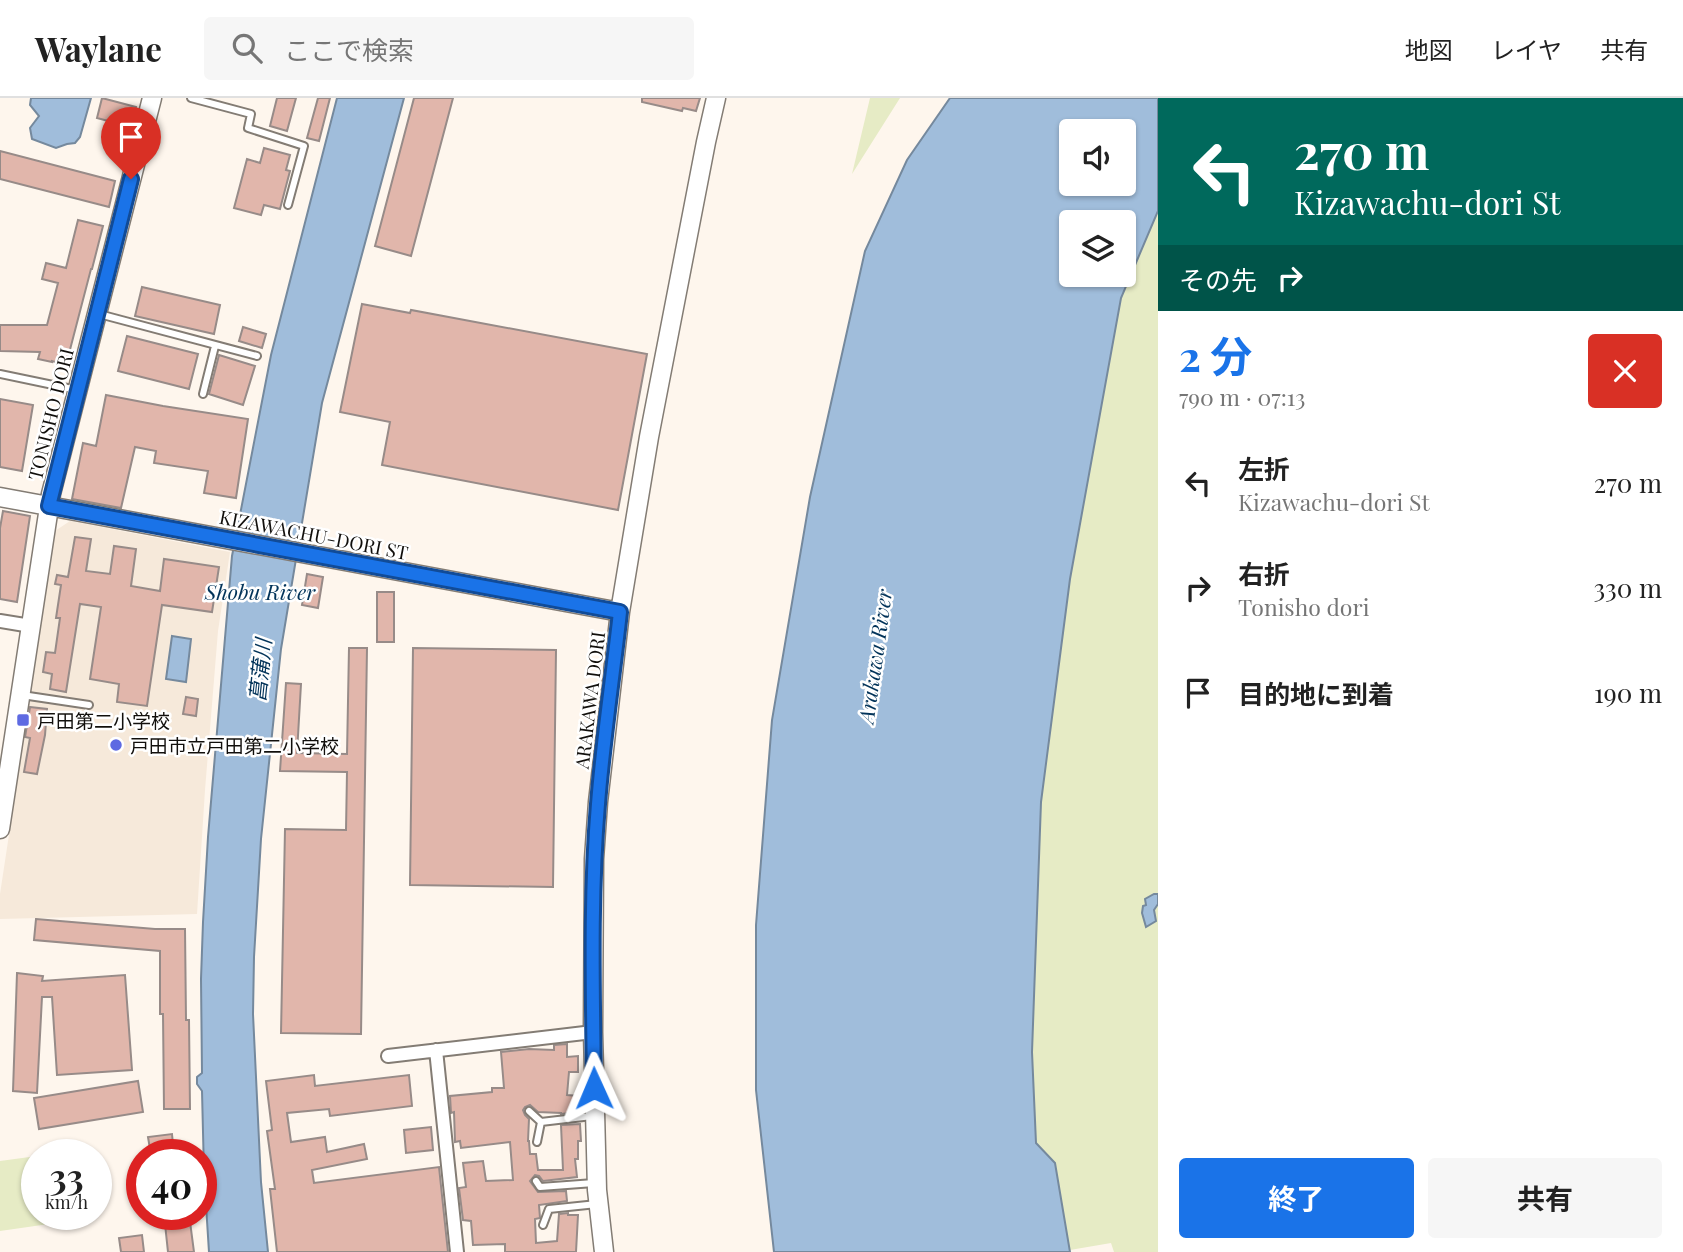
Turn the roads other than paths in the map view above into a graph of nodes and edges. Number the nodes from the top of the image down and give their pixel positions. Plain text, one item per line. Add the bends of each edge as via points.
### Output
1 (152, 98) edge
2 (191, 98) edge
3 (716, 98) edge
4 (288, 205) dead end
5 (97, 314) junction
6 (215, 346) junction
7 (257, 356) dead end
8 (0, 374) edge
9 (78, 390) junction
10 (202, 394) dead end
11 (0, 497) edge
12 (49, 506) junction
13 (620, 612) junction
14 (0, 621) edge
15 (31, 626) junction
16 (20, 694) junction
17 (89, 705) dead end
18 (0, 829) edge
19 (593, 1032) junction
20 (436, 1050) junction
21 (388, 1056) dead end
22 (529, 1111) dead end
23 (595, 1116) junction
24 (541, 1122) junction
25 (537, 1142) dead end
26 (536, 1181) dead end
27 (597, 1182) junction
28 (598, 1204) junction
29 (543, 1225) dead end
30 (457, 1252) edge
31 (604, 1252) edge

1 - 5 street, TONISHO DORI
2 - 4 lane via 251,114 248,128 304,146
3 - 13 street, ARAKAWA DORI via 649,437
5 - 6 lane
5 - 9 street, TONISHO DORI
6 - 7 lane
6 - 10 lane
8 - 9 lane
9 - 12 street, TONISHO DORI
11 - 12 street, KIZAWACHU-DORI ST
12 - 13 street, KIZAWACHU-DORI ST
12 - 15 street, TONISHO DORI
13 - 19 street, ARAKAWA DORI via 598,802
14 - 15 street
15 - 16 street, TONISHO DORI
16 - 17 lane
16 - 18 street, TONISHO DORI
19 - 20 street
19 - 23 street, ARAKAWA DORI
20 - 21 street
20 - 30 street
22 - 24 lane
23 - 24 lane
23 - 27 street, ARAKAWA DORI
24 - 25 lane
26 - 27 lane via 540,1187
27 - 28 street, ARAKAWA DORI
28 - 29 lane via 549,1209
28 - 31 street, ARAKAWA DORI

